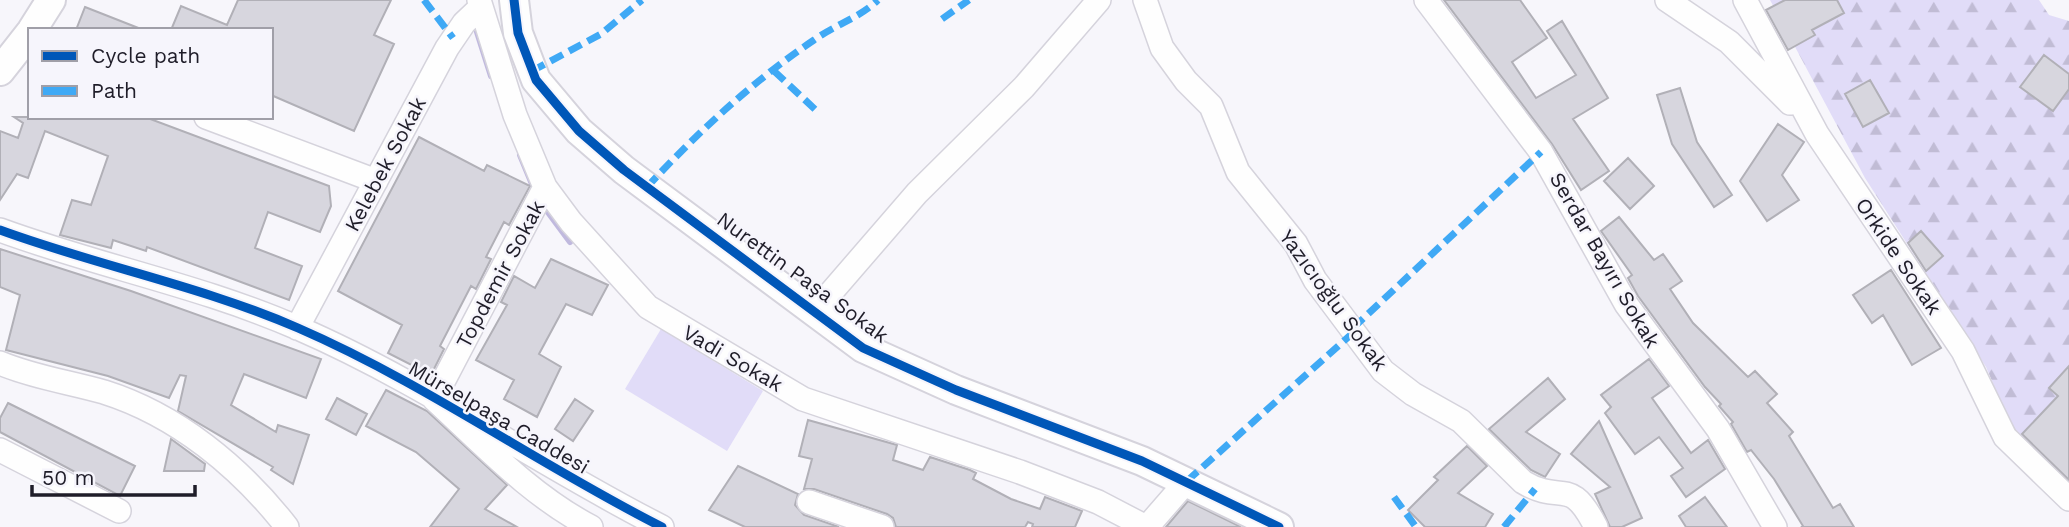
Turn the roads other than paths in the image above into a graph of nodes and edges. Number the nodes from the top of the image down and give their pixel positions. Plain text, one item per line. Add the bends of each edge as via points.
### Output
1 (51, 0) edge
2 (1098, 0) edge
3 (1145, 0) edge
4 (1426, 0) edge
5 (1667, 0) edge
6 (1745, 0) edge
7 (514, 10) edge
8 (482, 11) edge
9 (35, 28) edge
10 (28, 39) edge
11 (0, 71) edge
12 (211, 119) edge
13 (1817, 134) junction
14 (376, 181) junction
15 (545, 187) junction
16 (0, 230) edge
17 (815, 311) junction
18 (297, 328) junction
19 (0, 363) edge
20 (434, 399) junction
21 (0, 450) edge
22 (1187, 481) junction
23 (2069, 499) edge
24 (809, 502) dead end
25 (119, 511) dead end
26 (287, 527) edge
27 (591, 527) edge
28 (662, 527) edge
29 (881, 527) edge
30 (1147, 527) edge
31 (1279, 527) edge
32 (1596, 527) edge
33 (1775, 527) edge

1 - 9 street
2 - 17 street via 1045,65 917,193
3 - 32 street, Yazıcıoğlu Sokak via 1162,48 1211,106 1238,172 1296,244 1315,280 1383,371 1461,421 1523,482 1535,489 1576,496
4 - 33 street, Serdar Bayırı Sokak via 1541,152 1626,304 1718,429
5 - 13 street via 1754,64
6 - 13 street, Orkide Sokak
7 - 8 street
7 - 17 street, Nurettin Paşa Sokak via 537,80 588,140
8 - 14 street, Kelebek Sokak via 464,23 447,48
8 - 15 street, Vadi Sokak via 514,115
10 - 11 street
12 - 14 street
13 - 23 street, Orkide Sokak via 1963,351 2006,437
14 - 18 street, Kelebek Sokak
15 - 20 street, Topdemir Sokak
15 - 30 street, Vadi Sokak via 648,307 803,399 1020,472
16 - 18 street, Mürselpaşa Caddesi
17 - 22 street, Nurettin Paşa Sokak via 863,348 927,378
18 - 20 street, Mürselpaşa Caddesi
19 - 26 street via 103,392 167,418 222,460
20 - 27 street via 518,478
20 - 28 street, Mürselpaşa Caddesi
21 - 25 street
22 - 30 street
22 - 31 street, Nurettin Paşa Sokak
24 - 29 street

